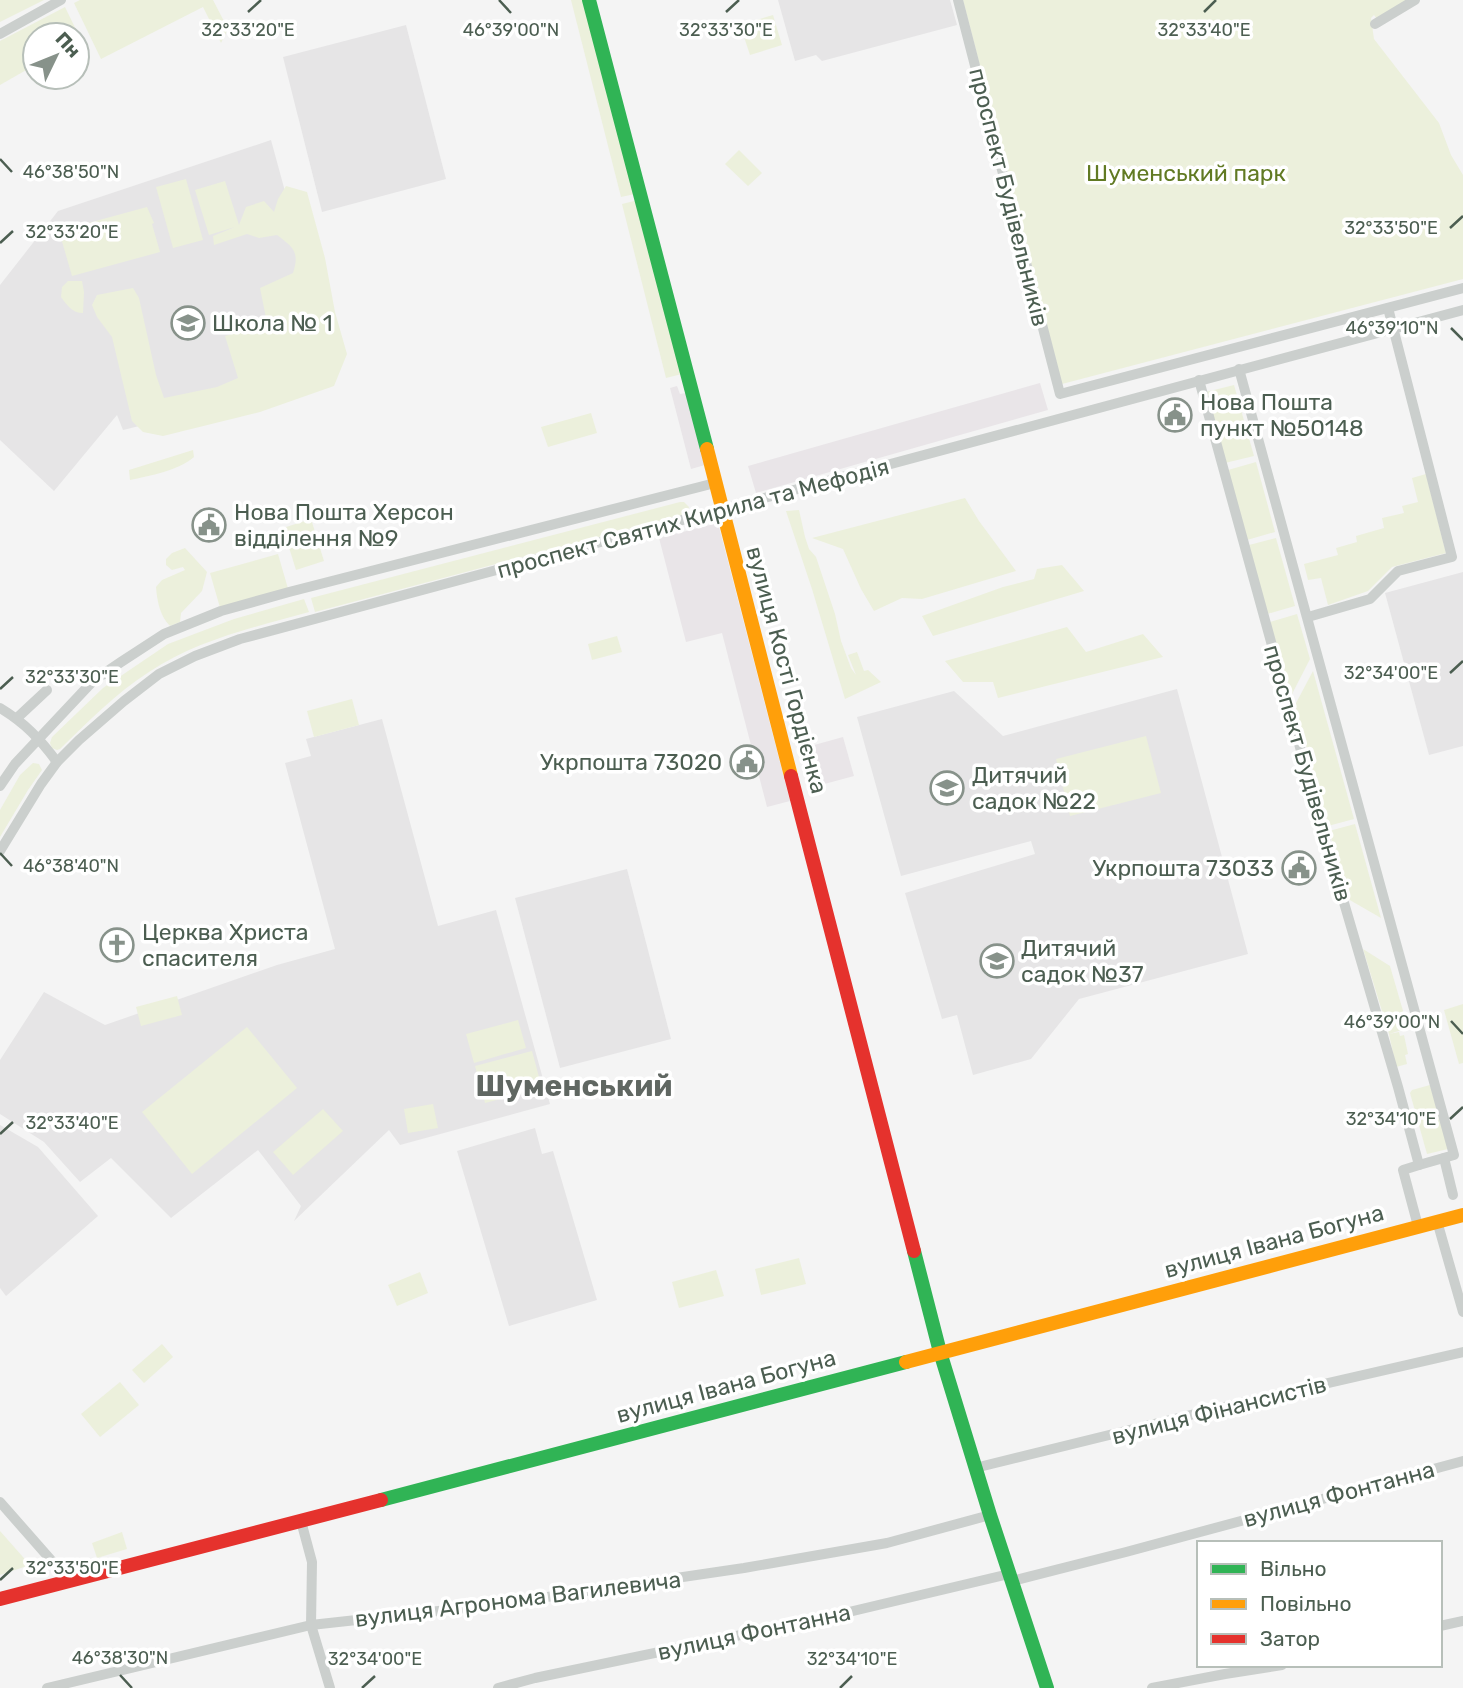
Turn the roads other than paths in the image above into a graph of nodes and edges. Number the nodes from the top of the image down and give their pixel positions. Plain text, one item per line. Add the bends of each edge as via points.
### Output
1 (61, 0) edge
2 (589, 0) edge
3 (958, 0) edge
4 (1415, 0) edge
5 (1375, 24) dead end
6 (0, 34) edge
7 (1463, 288) edge
8 (1388, 307) junction
9 (1463, 310) edge
10 (1394, 328) junction
11 (1239, 369) junction
12 (1199, 380) junction
13 (715, 483) junction
14 (722, 511) junction
15 (1308, 617) junction
16 (47, 690) dead end
17 (0, 708) edge
18 (17, 719) junction
19 (40, 739) junction
20 (57, 762) junction
21 (0, 786) edge
22 (0, 852) edge
23 (1453, 1158) edge
24 (1419, 1166) junction
25 (1453, 1195) dead end
26 (1463, 1215) edge
27 (1437, 1221) junction
28 (1418, 1226) junction
29 (1463, 1312) edge
30 (940, 1352) junction
31 (1463, 1352) edge
32 (1463, 1461) edge
33 (975, 1468) junction
34 (0, 1502) edge
35 (990, 1516) junction
36 (301, 1521) junction
37 (1011, 1578) junction
38 (62, 1583) junction
39 (0, 1599) edge
40 (1463, 1621) edge
41 (312, 1625) junction
42 (1442, 1626) edge
43 (1269, 1667) edge
44 (47, 1688) edge
45 (330, 1688) edge
46 (498, 1688) edge
47 (1047, 1688) edge
48 (1152, 1688) edge

1 - 6 street
2 - 13 street, вулиця Кості Гордієнка
3 - 8 street, проспект Будівельників via 1060,394
4 - 5 street
7 - 8 street
8 - 10 street
9 - 10 street, проспект Святих Кирила та Мефодія
10 - 11 street, проспект Святих Кирила та Мефодія
10 - 15 street via 1452,557 1398,571 1370,599
11 - 12 street, проспект Святих Кирила та Мефодія
11 - 15 street, проспект Будівельників
12 - 14 street, проспект Святих Кирила та Мефодія
12 - 24 street, проспект Будівельників
13 - 14 street, вулиця Кості Гордієнка
13 - 19 street, проспект Святих Кирила та Мефодія via 221,611 164,634 93,681
14 - 20 street, проспект Святих Кирила та Мефодія via 228,643 159,674
14 - 30 street, вулиця Кості Гордієнка
15 - 23 street, проспект Будівельників
16 - 18 street
17 - 18 street
18 - 19 street
19 - 20 street
19 - 21 street, проспект Святих Кирила та Мефодія
20 - 22 street, проспект Святих Кирила та Мефодія
23 - 24 street
23 - 25 street, проспект Будівельників
24 - 28 street via 1403,1170
26 - 27 street, вулиця Івана Богуна
27 - 28 street, вулиця Івана Богуна
27 - 29 street
28 - 30 street, вулиця Івана Богуна
30 - 33 street, вулиця Кості Гордієнка
30 - 36 street, вулиця Івана Богуна
31 - 33 street, вулиця Фінансистів
32 - 37 street, вулиця Фонтанна via 1126,1552
33 - 35 street
34 - 38 street via 58,1568
35 - 37 street
35 - 41 street, вулиця Агронома Вагилевича via 887,1543 744,1569
36 - 38 street, вулиця Івана Богуна
36 - 41 street via 312,1562
37 - 46 street, вулиця Фонтанна
37 - 47 street
38 - 39 street, вулиця Івана Богуна
40 - 42 street
41 - 44 street, вулиця Агронома Вагилевича
41 - 45 street
43 - 48 street

